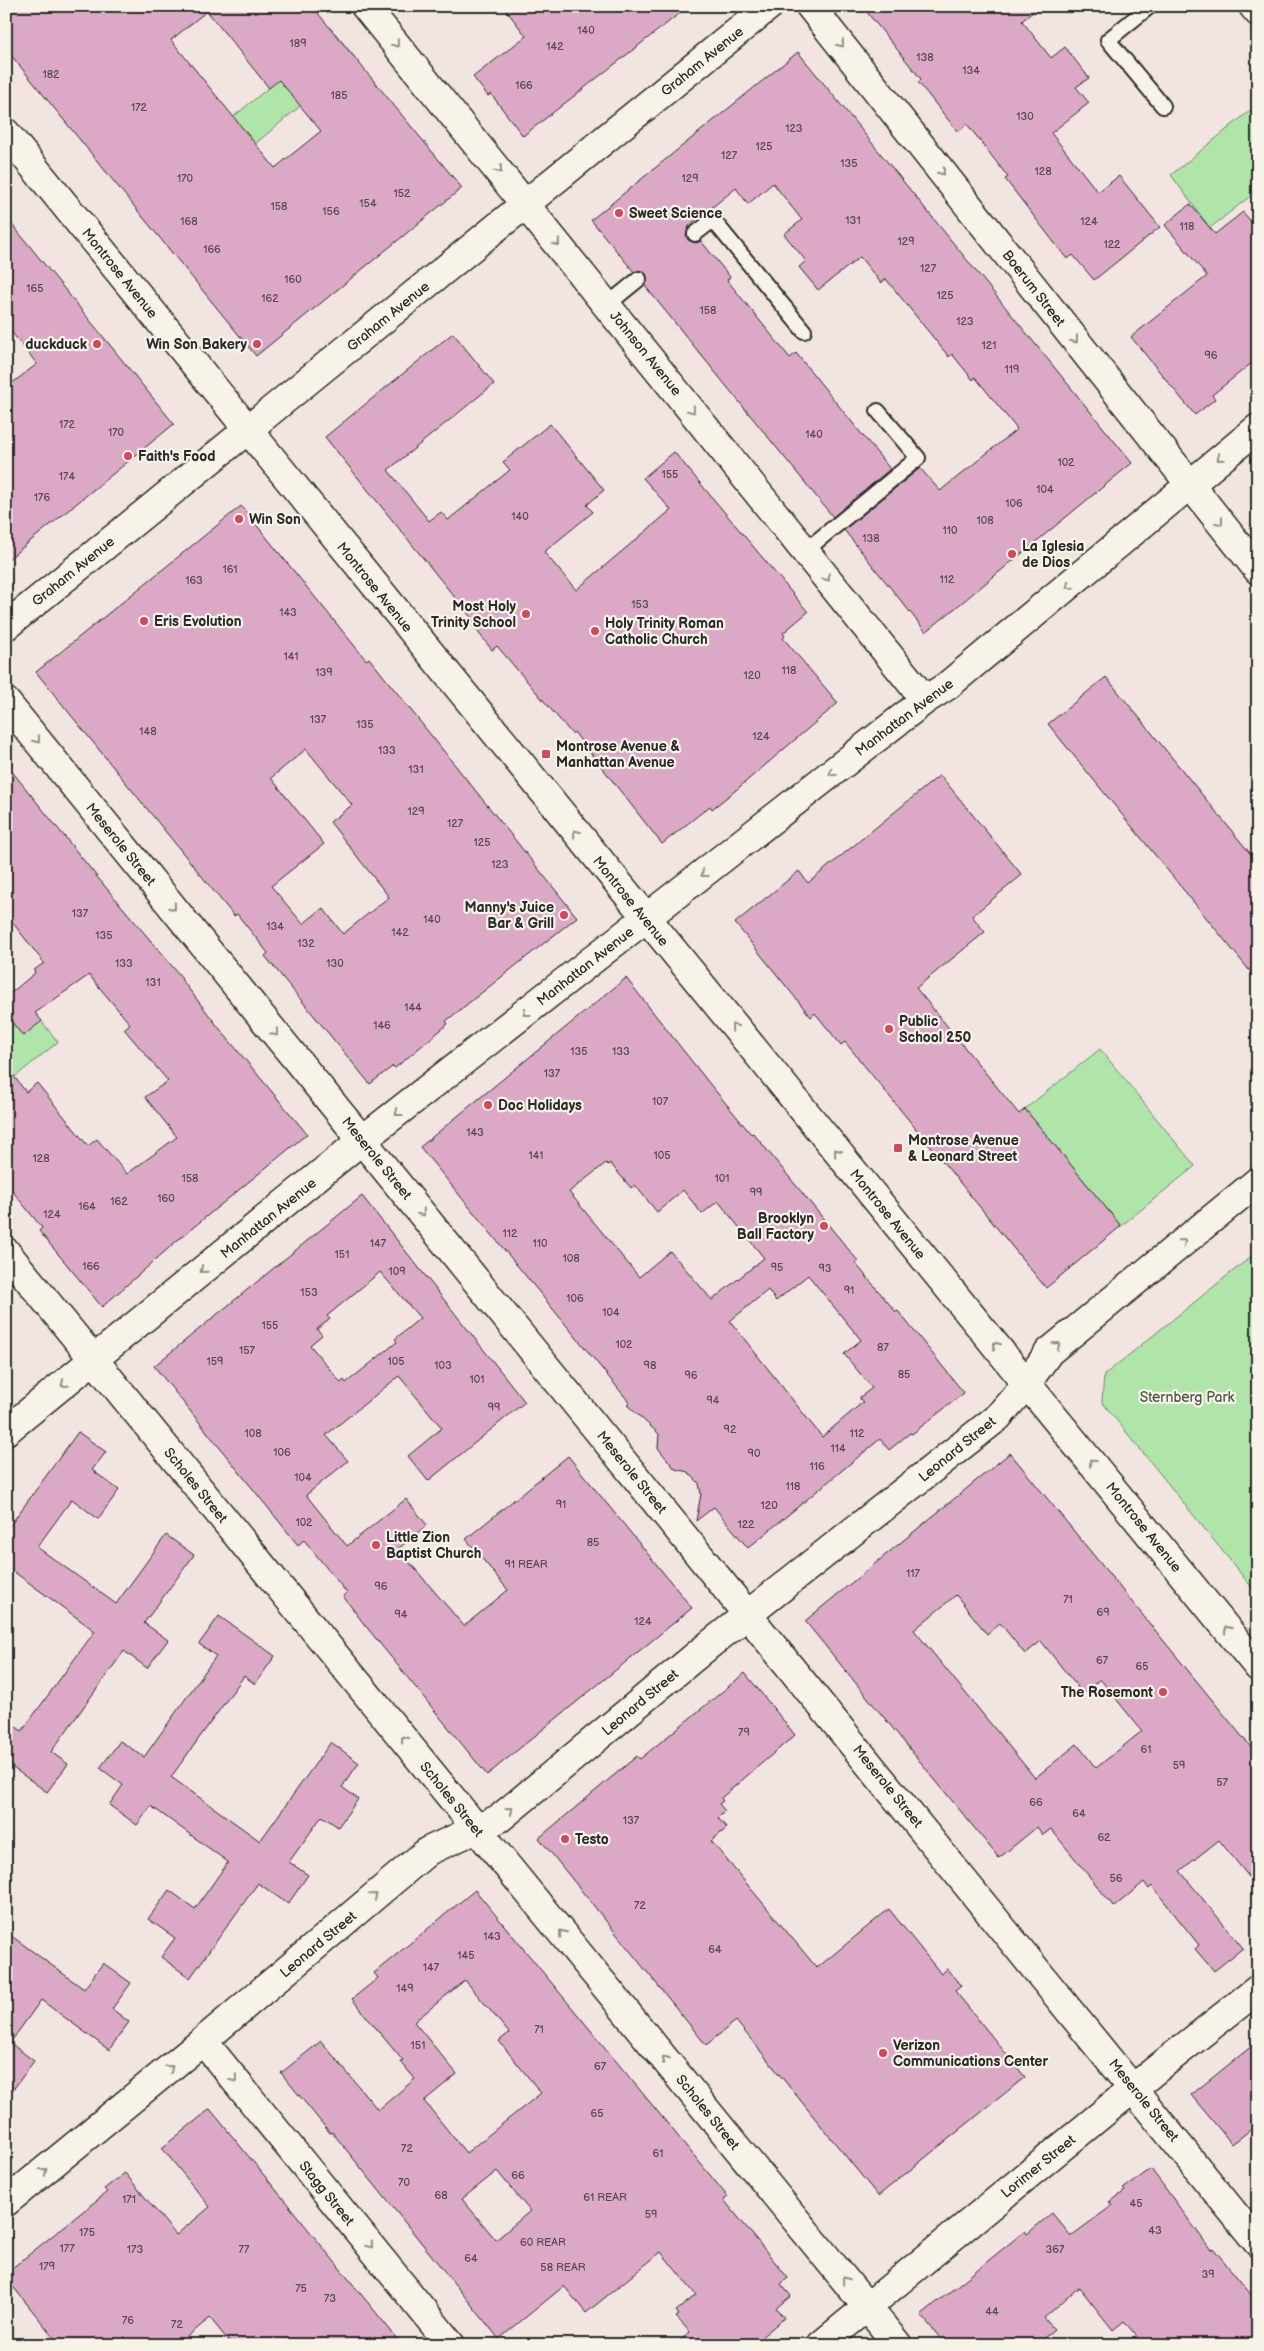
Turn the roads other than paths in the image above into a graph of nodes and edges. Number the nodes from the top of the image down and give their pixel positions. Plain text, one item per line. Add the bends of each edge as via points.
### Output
1 (365, 6) edge
2 (769, 6) edge
3 (810, 6) edge
4 (1150, 6) edge
5 (1253, 6) edge
6 (1258, 12) edge
7 (1163, 106) dead end
8 (6, 133) edge
9 (527, 205) junction
10 (696, 234) dead end
11 (640, 279) dead end
12 (607, 305) junction
13 (804, 332) dead end
14 (878, 410) dead end
15 (1258, 428) edge
16 (247, 430) junction
17 (1190, 484) junction
18 (805, 551) junction
19 (1258, 570) edge
20 (6, 626) edge
21 (925, 700) junction
22 (6, 702) edge
23 (647, 918) junction
24 (362, 1140) junction
25 (1258, 1181) edge
26 (6, 1252) edge
27 (93, 1360) junction
28 (1027, 1383) junction
29 (6, 1431) edge
30 (748, 1615) junction
31 (1258, 1667) edge
32 (476, 1828) junction
33 (1258, 1989) edge
34 (203, 2041) junction
35 (1134, 2088) junction
36 (6, 2202) edge
37 (1258, 2243) edge
38 (867, 2306) junction
39 (451, 2345) edge
40 (821, 2345) edge
41 (898, 2345) edge

1 -> 9 street, Johnson Avenue
2 - 9 street, Graham Avenue
3 -> 17 street, Boerum Street
4 - 7 lane via 1108,40
5 - 6 street
8 - 16 street, Montrose Avenue
9 -> 12 street, Johnson Avenue
9 - 16 street, Graham Avenue
10 - 13 lane via 713,220
11 - 12 lane
12 -> 18 street, Johnson Avenue
14 - 18 lane via 918,458
15 -> 17 street, Manhattan Avenue
16 - 20 street, Graham Avenue
23 -> 16 street, Montrose Avenue
17 -> 19 street, Boerum Street
17 -> 21 street, Manhattan Avenue via 947,686
18 -> 21 street, Johnson Avenue
21 -> 23 street, Manhattan Avenue
22 -> 24 street, Meserole Street
23 -> 24 street, Manhattan Avenue
28 -> 23 street, Montrose Avenue
24 -> 27 street, Manhattan Avenue
24 -> 30 street, Meserole Street
28 -> 25 street, Leonard Street via 1048,1352
26 - 27 street, Scholes Street
27 -> 29 street, Manhattan Avenue
32 -> 27 street, Scholes Street
28 - 30 street, Leonard Street via 998,1418
31 -> 28 street, Montrose Avenue
32 -> 30 street, Leonard Street via 500,1818
30 - 35 street, Meserole Street
34 -> 32 street, Leonard Street via 428,1851
38 -> 32 street, Scholes Street
33 - 35 street, Lorimer Street
36 -> 34 street, Leonard Street
34 -> 39 street, Stagg Street
35 - 37 street, Meserole Street
35 - 38 street, Lorimer Street
38 - 40 street, Lorimer Street
38 - 41 street, Scholes Street

